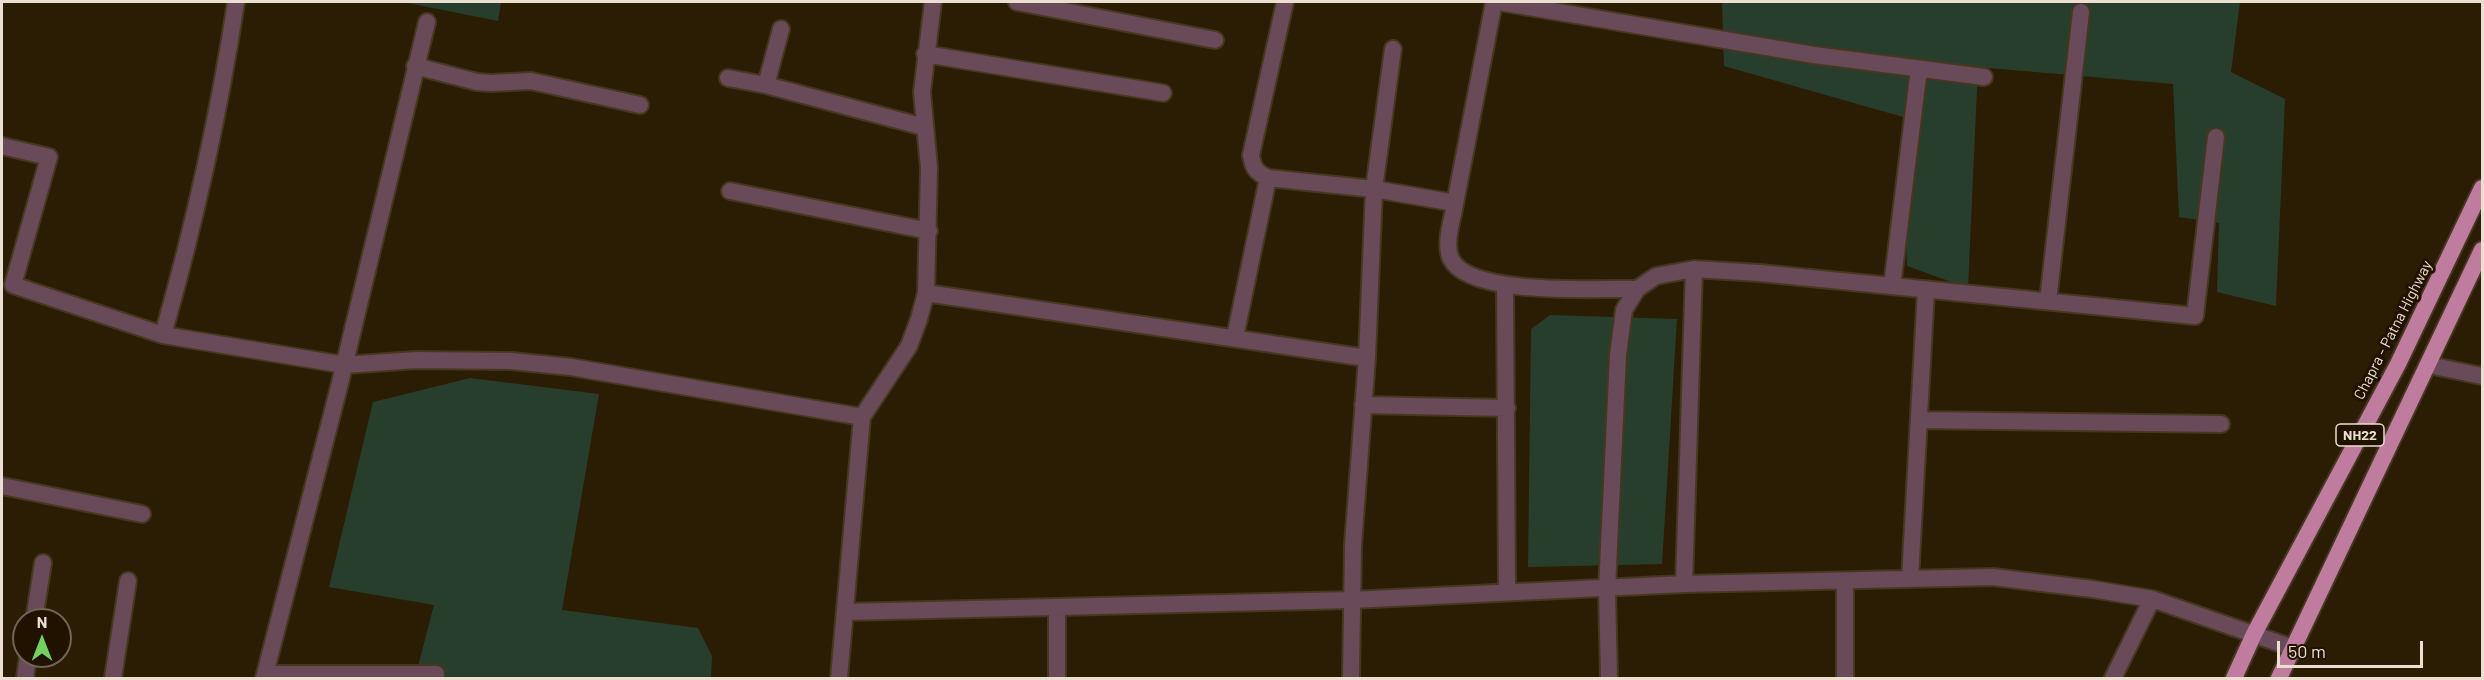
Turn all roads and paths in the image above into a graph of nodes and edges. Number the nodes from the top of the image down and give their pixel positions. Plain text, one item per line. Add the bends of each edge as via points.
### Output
1 (236, 2) edge
2 (933, 2) edge
3 (1017, 2) edge
4 (1284, 2) edge
5 (1494, 2) edge
6 (1499, 2) edge
7 (2081, 12) dead end
8 (427, 22) dead end
9 (781, 29) dead end
10 (1215, 40) dead end
11 (1393, 49) dead end
12 (925, 54) junction
13 (416, 66) junction
14 (1919, 69) junction
15 (1984, 77) dead end
16 (728, 78) dead end
17 (766, 85) junction
18 (1163, 93) dead end
19 (640, 105) dead end
20 (924, 127) junction
21 (2216, 137) dead end
22 (2, 146) edge
23 (1268, 178) junction
24 (2482, 188) edge
25 (1374, 189) junction
26 (730, 191) dead end
27 (1455, 203) junction
28 (929, 231) junction
29 (2482, 250) edge
30 (1694, 269) junction
31 (1504, 286) junction
32 (1892, 286) junction
33 (1637, 289) junction
34 (1926, 290) junction
35 (926, 293) junction
36 (2048, 302) junction
37 (163, 335) junction
38 (1235, 337) junction
39 (1367, 358) junction
40 (345, 365) junction
41 (2429, 365) junction
42 (2482, 376) edge
43 (1363, 405) junction
44 (1507, 408) junction
45 (862, 417) junction
46 (1919, 420) junction
47 (2221, 424) dead end
48 (2, 486) edge
49 (142, 514) dead end
50 (43, 563) dead end
51 (1910, 579) junction
52 (1845, 581) junction
53 (128, 582) dead end
54 (1684, 584) junction
55 (1607, 589) junction
56 (1507, 591) junction
57 (2152, 599) junction
58 (1351, 600) junction
59 (1057, 607) junction
60 (36, 608) edge
61 (845, 612) junction
62 (2254, 634) junction
63 (2293, 648) junction
64 (436, 674) dead end
65 (264, 676) edge
66 (114, 678) edge
67 (839, 678) edge
68 (1057, 678) edge
69 (1351, 678) edge
70 (1609, 678) edge
71 (1845, 678) edge
72 (2113, 678) edge
73 (2234, 678) edge
74 (2279, 678) edge

1 - 37 street via 185,258
2 - 12 street
3 - 10 street
4 - 23 street via 1251,155 1257,173
5 - 27 street
6 - 14 street
7 - 36 street
8 - 13 street
9 - 17 street
11 - 25 street
12 - 18 street
12 - 20 street
13 - 19 street via 477,82 531,81
13 - 40 street
14 - 15 street
14 - 32 street
16 - 17 street
17 - 20 street
20 - 28 street via 929,168
21 - 36 street via 2195,316
22 - 37 street via 49,157 13,285
23 - 25 street
23 - 38 street
24 - 62 highway, Chapra - Patna Highway / NH22 via 2398,364
25 - 27 street
25 - 39 street
26 - 28 street
27 - 31 street via 1448,242 1450,258 1458,269 1479,280
28 - 35 street
29 - 41 highway, NH22
30 - 32 street
30 - 33 street via 1656,276
30 - 54 street
31 - 33 street
31 - 44 street
32 - 34 street
33 - 55 street via 1624,310 1618,355
34 - 36 street
34 - 46 street
35 - 38 street
35 - 45 street via 909,346
37 - 40 street
38 - 39 street
39 - 43 street
40 - 45 street via 416,360 511,361 571,367
40 - 65 street
41 - 42 street
41 - 63 highway, NH22
43 - 44 street
43 - 58 street
44 - 56 street
45 - 61 street
46 - 47 street
46 - 51 street
48 - 49 street
50 - 60 street
51 - 52 street
51 - 57 street via 1993,577
52 - 54 street
52 - 71 street
53 - 66 street
54 - 55 street
55 - 56 street
55 - 70 street
56 - 58 street
57 - 62 street
57 - 72 street
58 - 59 street
58 - 69 street
59 - 61 street
59 - 68 street
61 - 67 street
62 - 63 street
62 - 73 highway, Chapra - Patna Highway / NH22
63 - 74 highway, NH22
64 - 65 street

